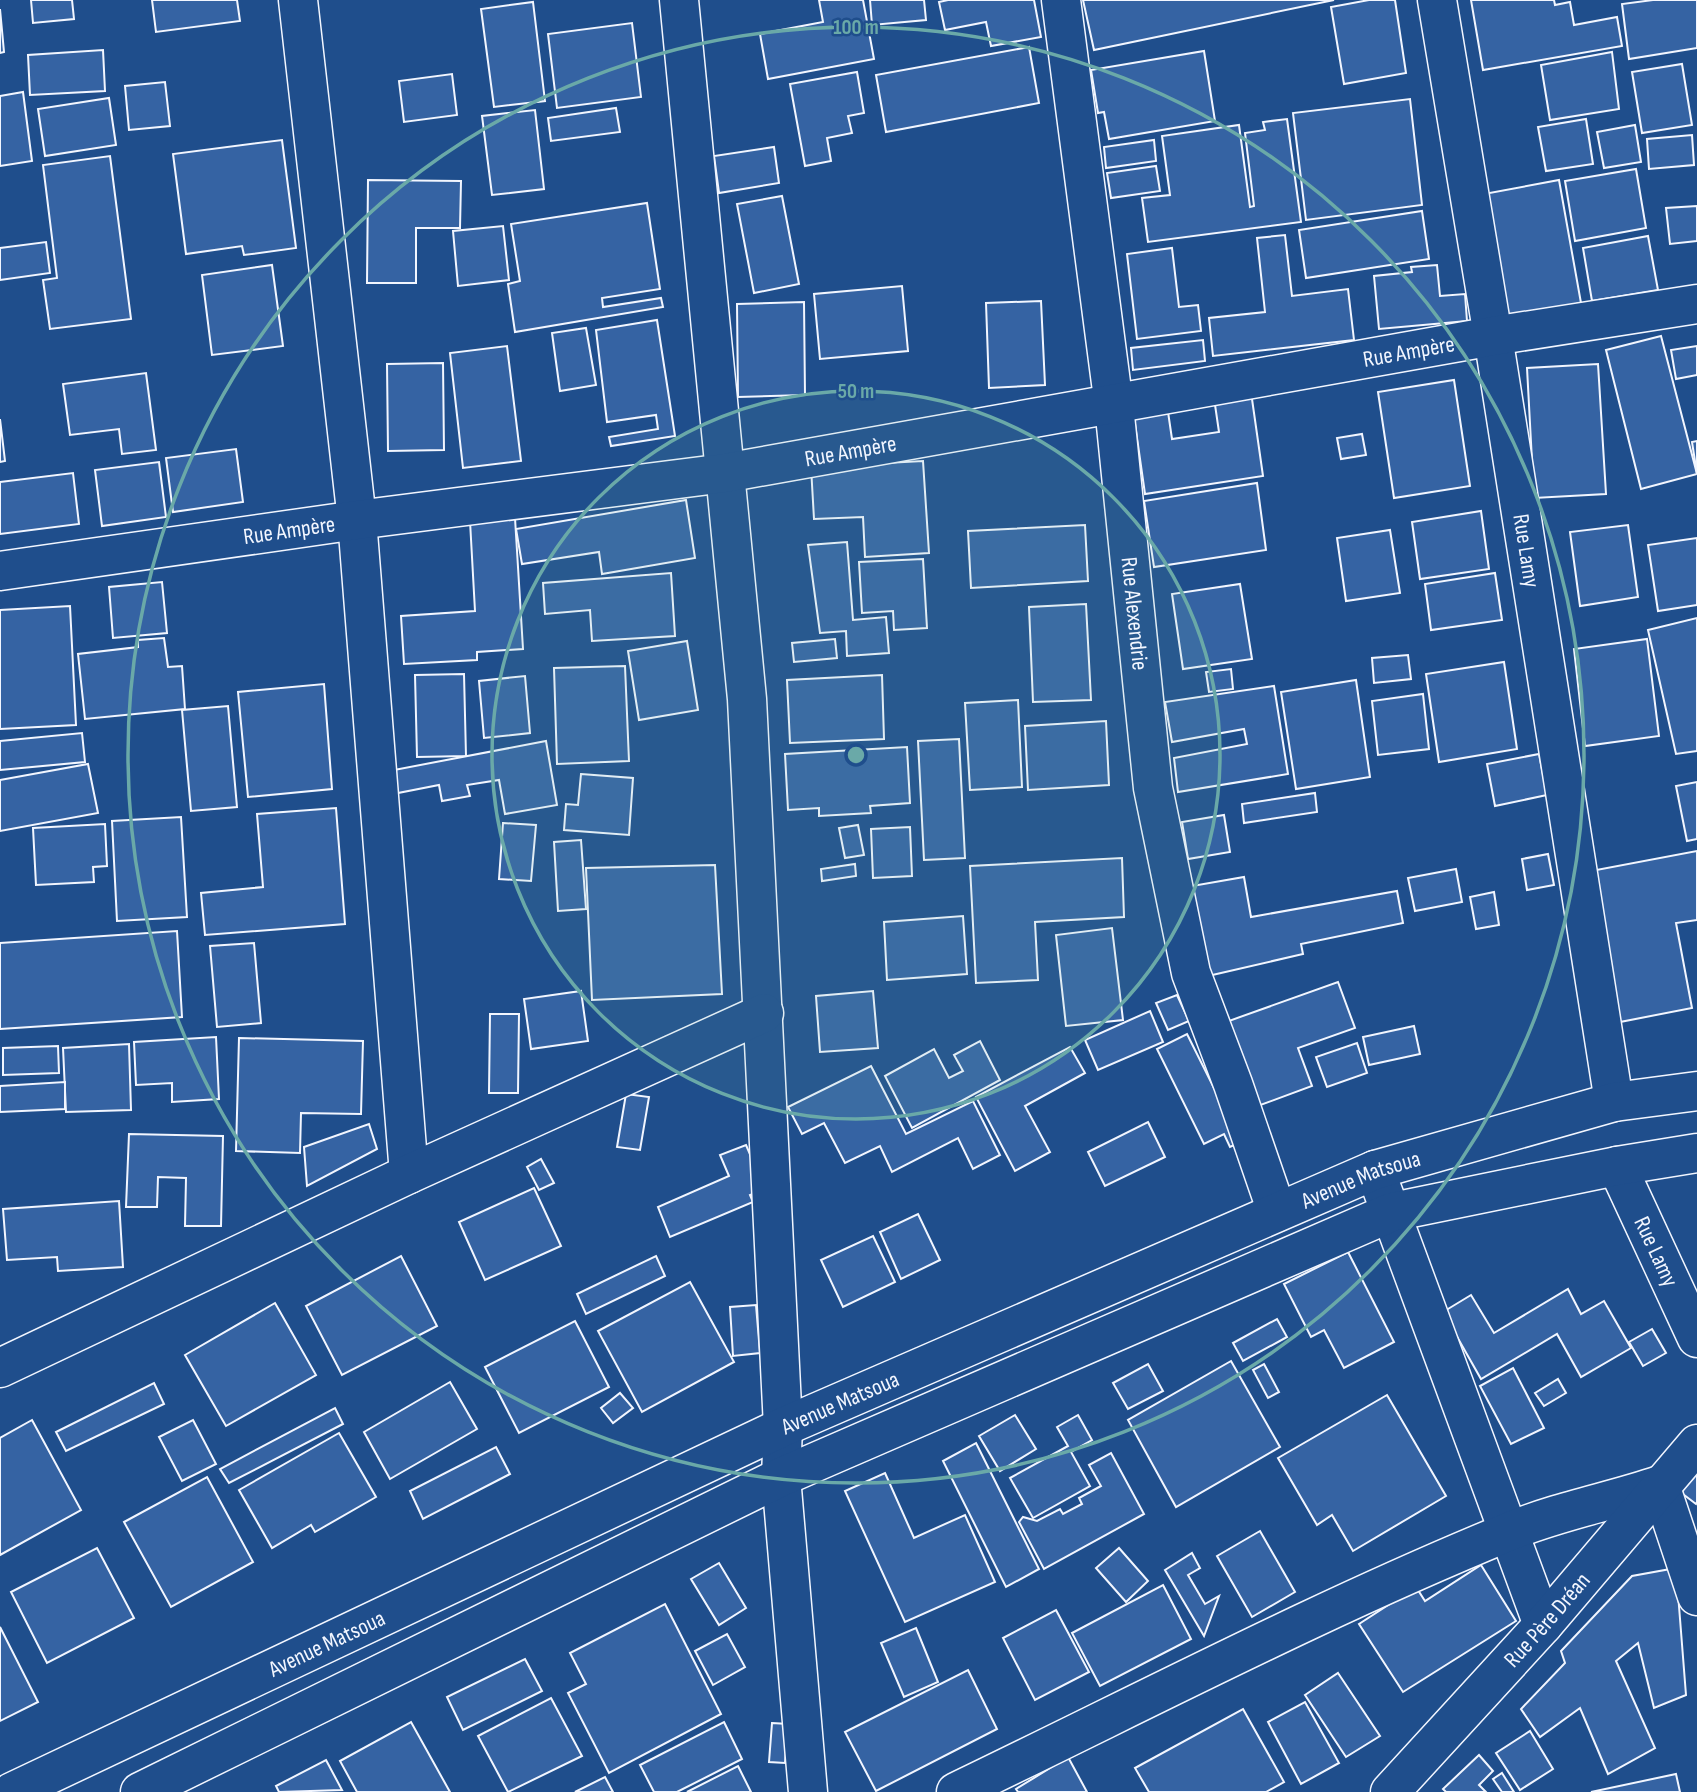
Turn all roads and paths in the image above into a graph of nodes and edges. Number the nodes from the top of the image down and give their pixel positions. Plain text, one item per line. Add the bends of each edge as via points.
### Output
1 (298, 0) edge
2 (679, 0) edge
3 (1061, 0) edge
4 (1437, 0) edge
5 (1697, 304) edge
6 (1493, 336) junction
7 (1114, 406) junction
8 (725, 473) junction
9 (357, 520) junction
10 (0, 571) edge
11 (764, 1013) junction
12 (1697, 1091) edge
13 (1614, 1102) junction
14 (1697, 1153) edge
15 (1617, 1166) junction
16 (1375, 1170) junction
17 (409, 1174) junction
18 (1276, 1212) junction
19 (1392, 1212) junction
20 (1697, 1338) edge
21 (0, 1368) edge
22 (783, 1427) junction
23 (1697, 1444) edge
24 (781, 1477) junction
25 (1660, 1485) junction
26 (1509, 1531) junction
27 (1697, 1596) edge
28 (1543, 1625) junction
29 (12, 1792) edge
30 (140, 1792) edge
31 (808, 1792) edge
32 (956, 1792) edge
33 (1390, 1792) edge

1 - 9 street
2 - 8 street
3 - 7 street, Rue Alexendrie
4 - 6 street, Rue Lamy
5 - 6 street, Rue Ampère
6 - 7 street, Rue Ampère
6 - 13 street, Rue Lamy
7 - 8 street, Rue Ampère
7 - 18 street, Rue Alexendrie via 1159,814 1191,973
8 - 9 street, Rue Ampère
8 - 11 street via 747,699
9 - 10 street, Rue Ampère
9 - 17 street
11 - 17 street
11 - 22 street
12 - 13 street, Avenue Matsoua
13 - 16 street, Avenue Matsoua
14 - 15 street, Avenue Matsoua
15 - 19 street, Avenue Matsoua
15 - 20 street, Rue Lamy
16 - 18 street, Avenue Matsoua
16 - 19 street
17 - 21 street
18 - 22 street, Avenue Matsoua
19 - 24 street, Avenue Matsoua
19 - 26 street
22 - 24 street
22 - 29 street, Avenue Matsoua
23 - 25 street, Rue Père Dréan
24 - 30 street, Avenue Matsoua
24 - 31 street
25 - 26 street
25 - 27 street
25 - 28 street, Rue Père Dréan
26 - 28 street
26 - 32 street via 1335,1609
28 - 33 street, Rue Père Dréan

